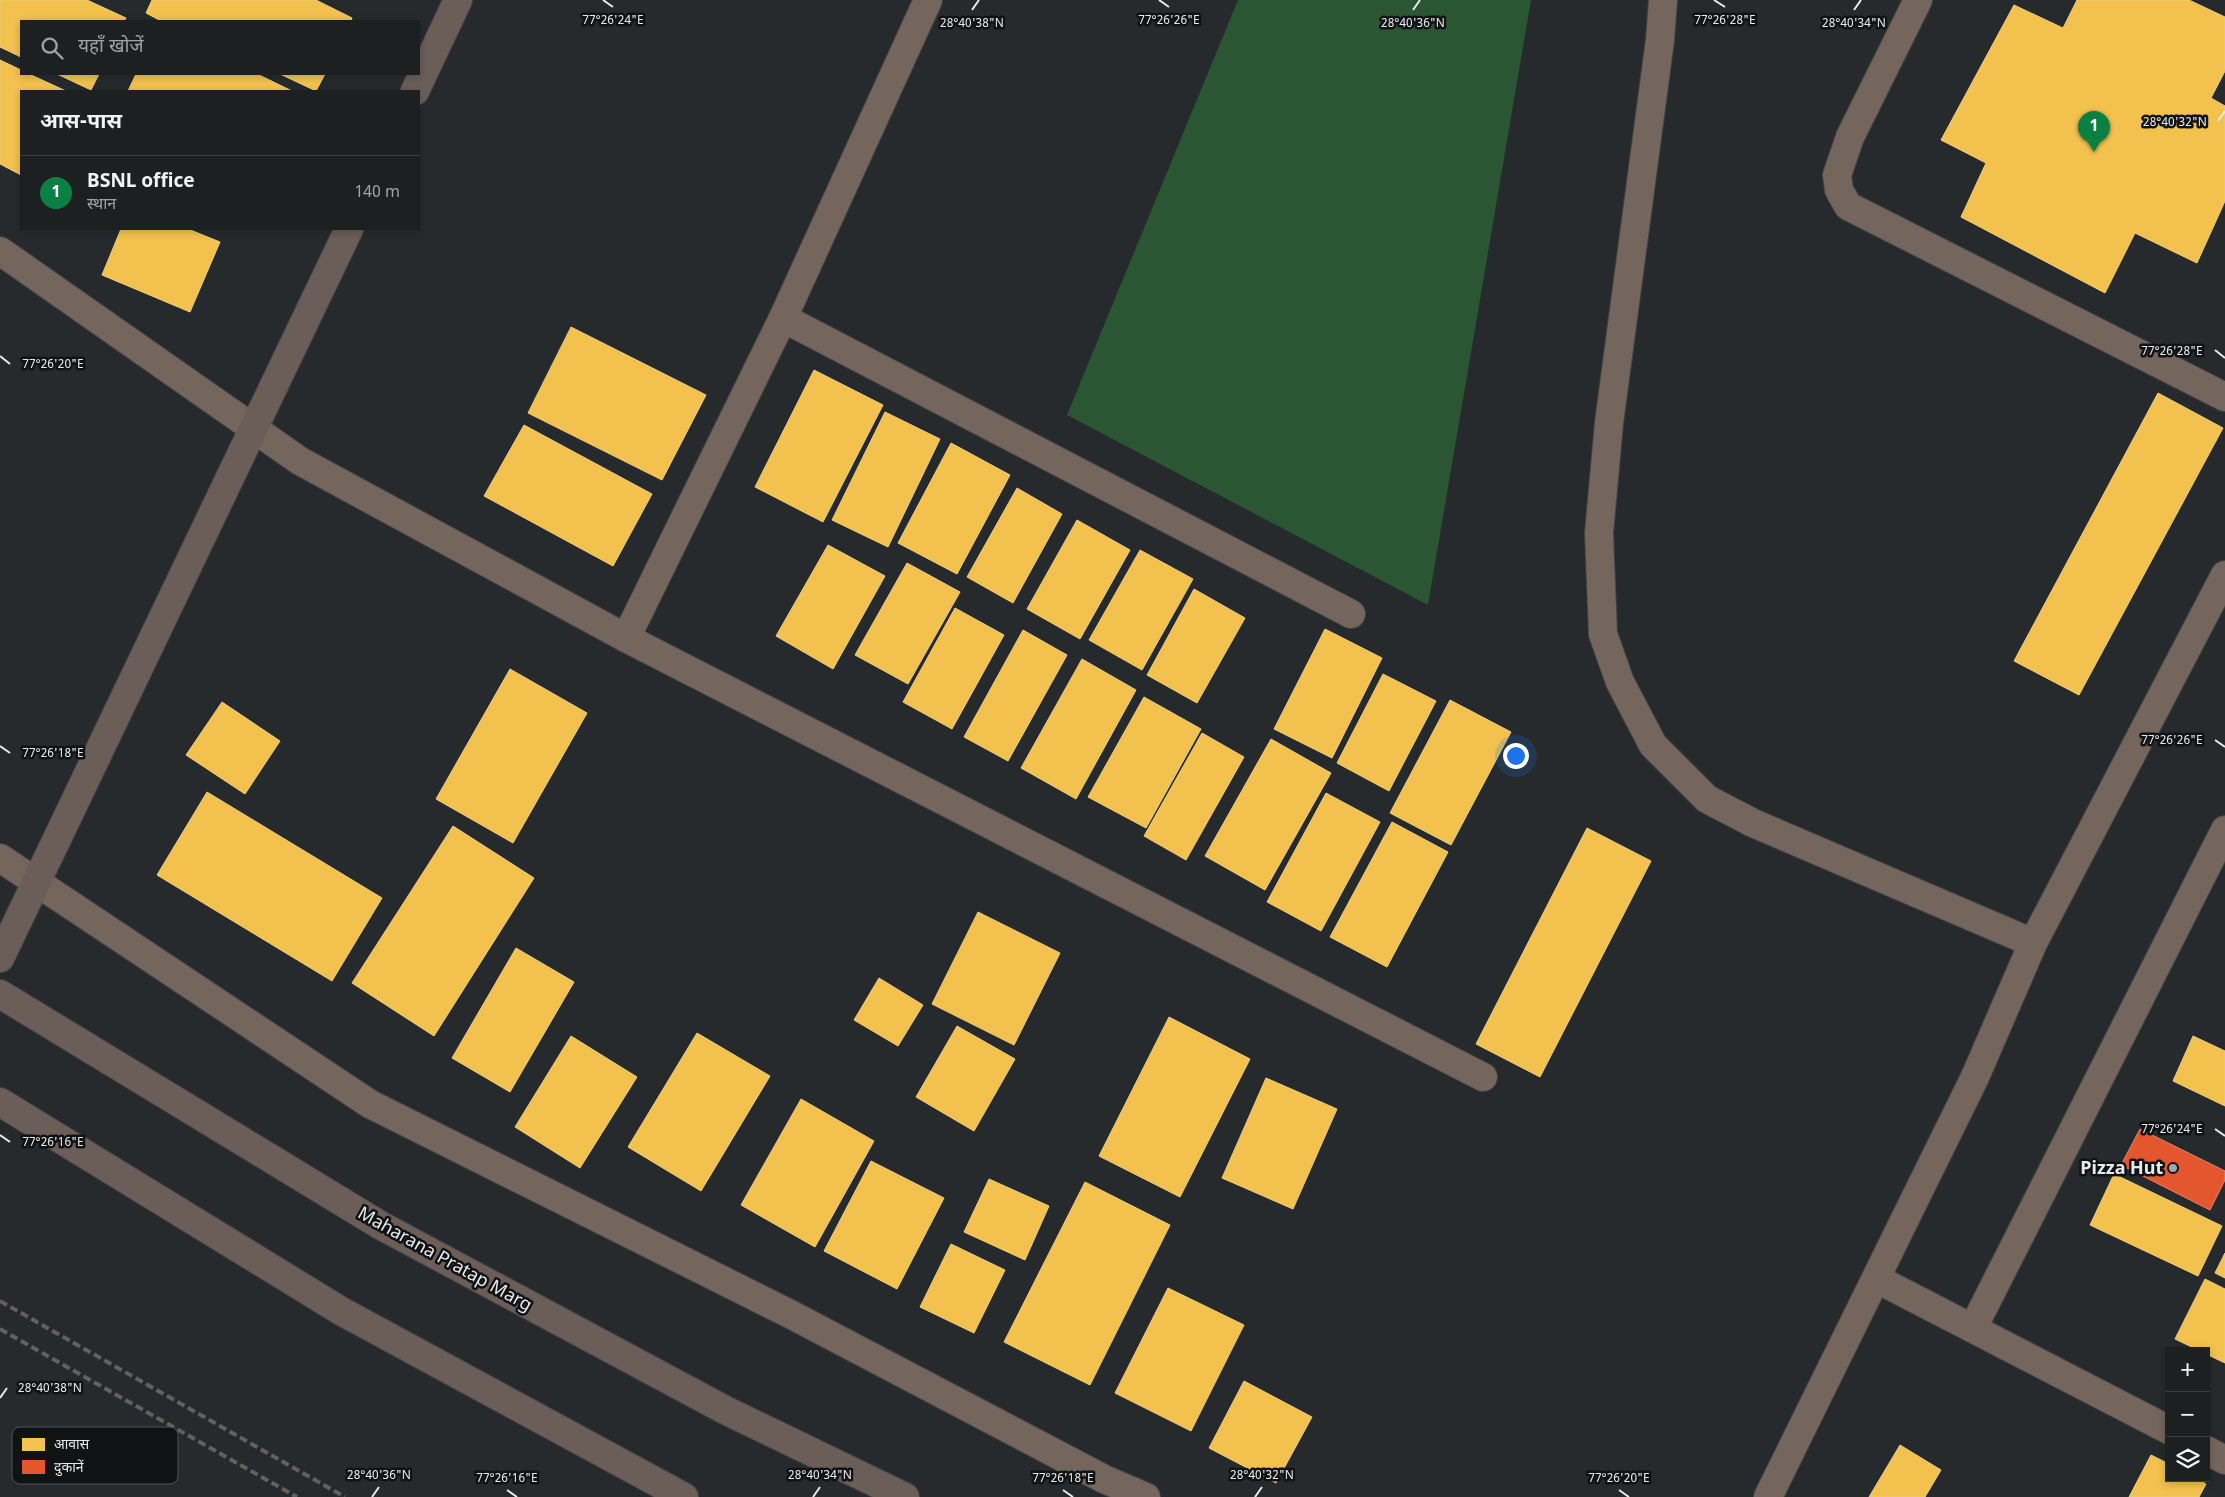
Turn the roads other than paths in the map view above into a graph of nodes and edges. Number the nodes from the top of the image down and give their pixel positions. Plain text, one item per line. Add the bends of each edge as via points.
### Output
1 (458, 0) edge
2 (928, 0) edge
3 (1663, 0) edge
4 (1918, 0) edge
5 (415, 90) edge
6 (349, 230) edge
7 (0, 251) edge
8 (784, 318) junction
9 (2225, 397) edge
10 (254, 429) junction
11 (2225, 575) edge
12 (1351, 614) dead end
13 (626, 638) junction
14 (2225, 830) edge
15 (0, 858) edge
16 (36, 881) junction
17 (2033, 943) junction
18 (0, 958) edge
19 (0, 994) edge
20 (1483, 1077) dead end
21 (0, 1102) edge
22 (1877, 1279) junction
23 (1973, 1328) junction
24 (2165, 1428) edge
25 (2210, 1452) edge
26 (2225, 1460) edge
27 (684, 1497) edge
28 (905, 1497) edge
29 (1146, 1497) edge
30 (1768, 1497) edge

1 - 5 main road
2 - 8 street
3 - 17 street via 1609,422 1598,533 1602,634 1620,682 1653,745 1706,799 1753,824
4 - 9 street via 1850,137 1836,175 1839,190 1848,206
6 - 10 main road
7 - 10 street
8 - 12 street
8 - 13 street
10 - 13 street via 300,461
10 - 16 main road
11 - 17 street
13 - 20 street
14 - 23 street
15 - 16 street
16 - 18 main road
16 - 29 street via 370,1104 790,1314 1104,1479
17 - 22 street via 1975,1077
19 - 28 main road, Maharana Pratap Marg via 380,1225 725,1410
21 - 27 main road via 341,1311
22 - 23 street
22 - 30 street
23 - 24 street
25 - 26 street

